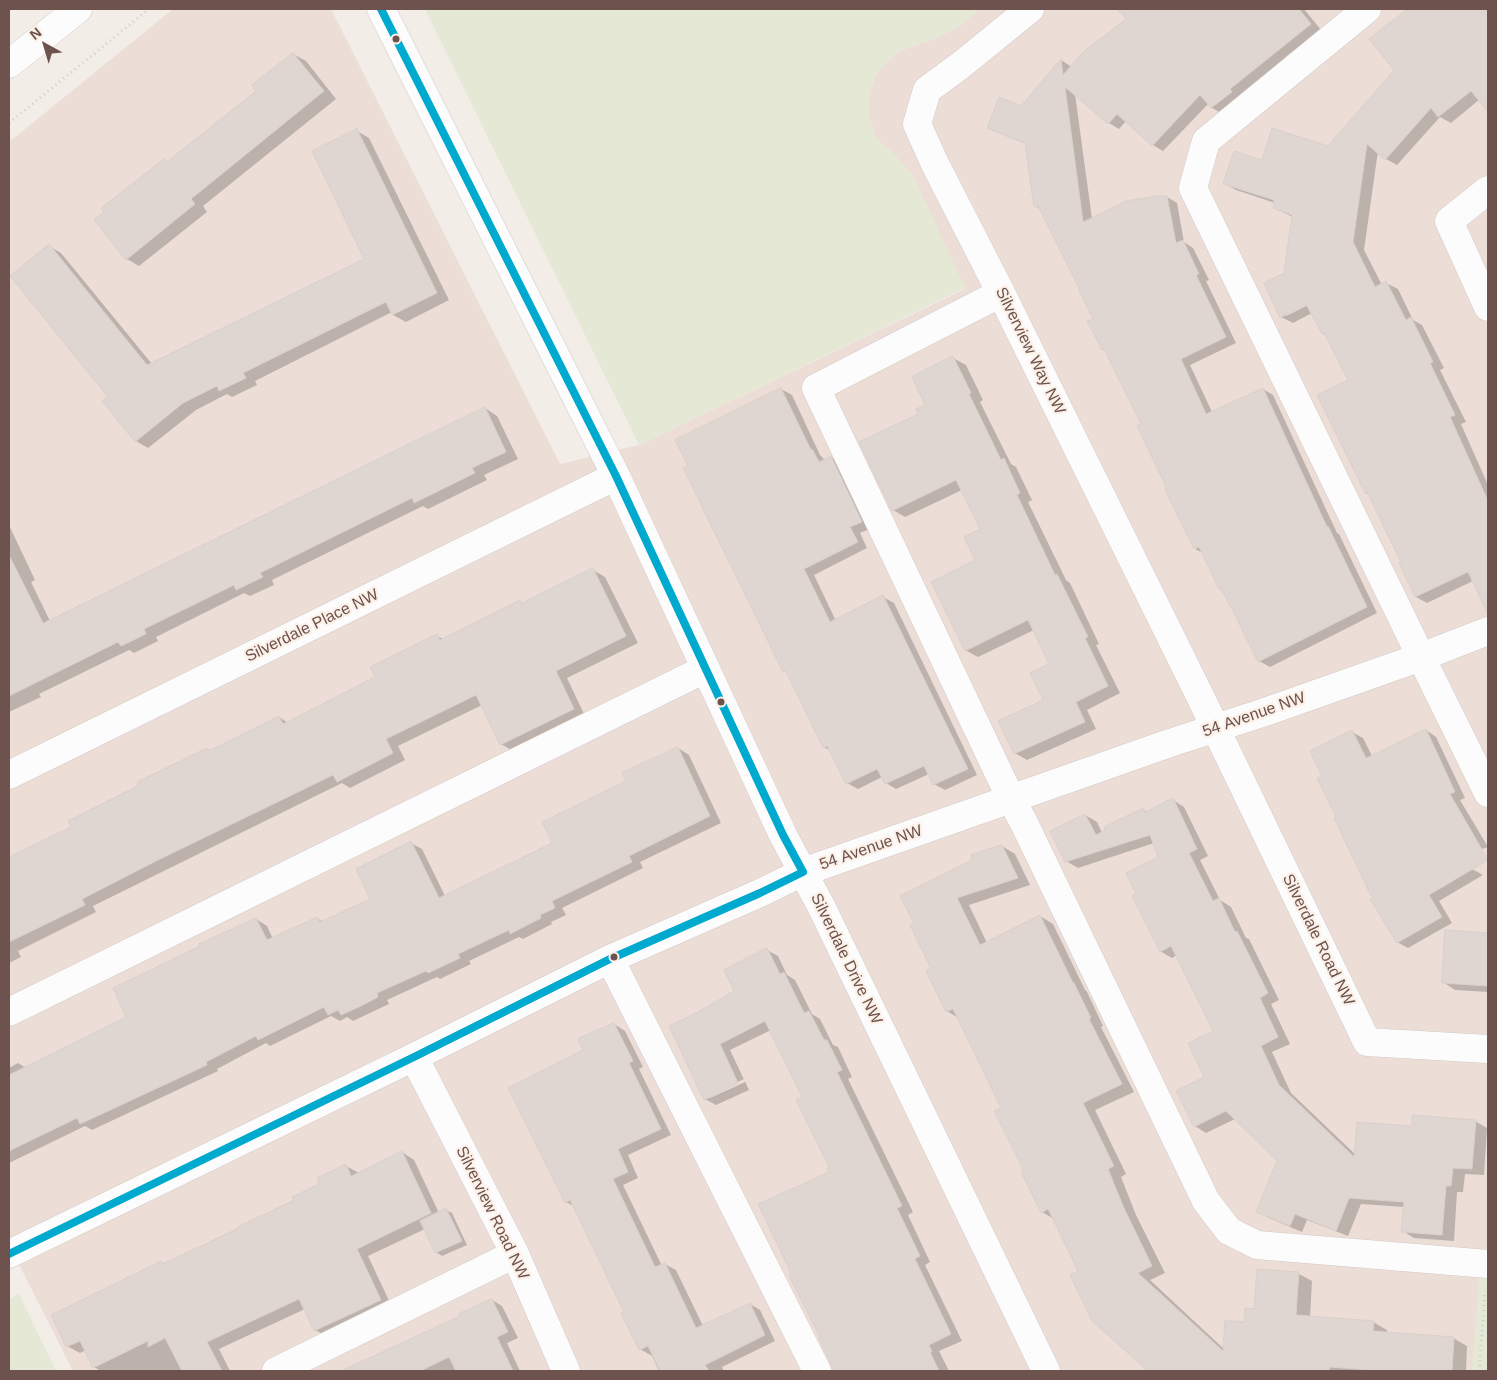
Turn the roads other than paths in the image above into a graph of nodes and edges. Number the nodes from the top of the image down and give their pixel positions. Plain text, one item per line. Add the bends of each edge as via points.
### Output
1 (78, 9) edge
2 (381, 9) edge
3 (1030, 9) edge
4 (1367, 9) edge
5 (9, 64) edge
6 (1488, 190) edge
7 (1001, 293) junction
8 (1488, 307) edge
9 (616, 476) junction
10 (1488, 631) edge
11 (1421, 657) junction
12 (705, 669) junction
13 (1216, 729) junction
14 (9, 775) edge
15 (1488, 793) edge
16 (1011, 799) junction
17 (803, 872) junction
18 (610, 958) junction
19 (9, 1012) edge
20 (1488, 1049) edge
21 (414, 1057) junction
22 (9, 1254) edge
23 (514, 1254) junction
24 (1488, 1264) edge
25 (276, 1371) edge
26 (566, 1371) edge
27 (817, 1371) edge
28 (1046, 1371) edge

1 - 5 street
2 - 9 street, Silverdale Drive NW
3 - 7 street, Silverview Way NW via 926,90 916,124
4 - 11 street via 1206,141 1194,188
6 - 8 street via 1449,222
7 - 13 street, Silverview Way NW
7 - 16 street via 816,388
9 - 12 street, Silverdale Drive NW
9 - 14 street, Silverdale Place NW
10 - 11 street, 54 Avenue NW
11 - 13 street, 54 Avenue NW
11 - 15 street
12 - 17 street, Silverdale Drive NW
12 - 19 street
13 - 16 street, 54 Avenue NW
13 - 20 street, Silverdale Road NW via 1367,1042
16 - 17 street, 54 Avenue NW
16 - 24 street via 1206,1201 1229,1231 1257,1245
17 - 18 street, 54 Avenue NW
17 - 28 street, Silverdale Drive NW
18 - 21 street, 54 Avenue NW
18 - 27 street
21 - 22 street, 54 Avenue NW
21 - 23 street, Silverview Road NW
23 - 25 street
23 - 26 street, Silverview Road NW

